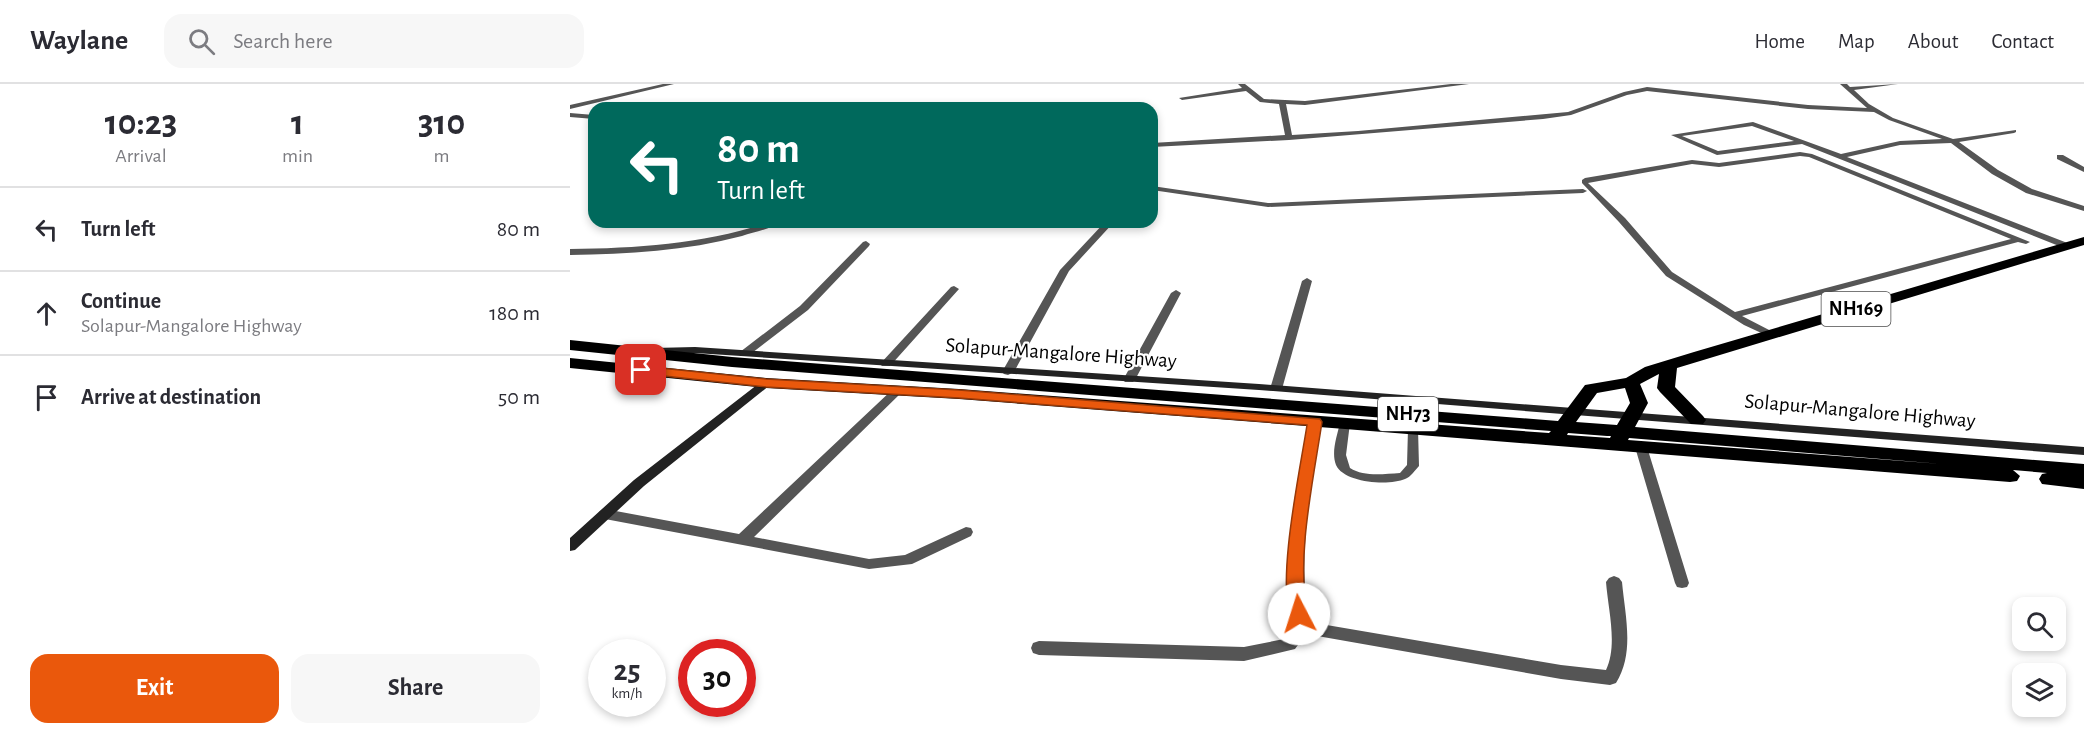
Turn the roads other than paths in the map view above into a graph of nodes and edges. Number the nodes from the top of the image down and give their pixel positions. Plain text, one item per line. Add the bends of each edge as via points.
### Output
1 (670, 84) edge
2 (1467, 84) edge
3 (1843, 84) edge
4 (1895, 84) edge
5 (1243, 87) edge
6 (1656, 87) edge
7 (1851, 89) junction
8 (1182, 98) dead end
9 (592, 102) edge
10 (1282, 102) junction
11 (588, 103) edge
12 (570, 107) edge
13 (1875, 110) junction
14 (570, 115) edge
15 (588, 116) edge
16 (2014, 131) dead end
17 (1288, 138) junction
18 (1953, 141) junction
19 (1803, 142) junction
20 (1158, 145) edge
21 (1844, 155) dead end
22 (2060, 157) dead end
23 (2084, 170) edge
24 (1158, 189) edge
25 (1162, 190) junction
26 (1583, 191) dead end
27 (1158, 192) edge
28 (2084, 209) edge
29 (755, 228) edge
30 (1104, 228) edge
31 (2084, 241) edge
32 (866, 244) dead end
33 (2067, 246) junction
34 (570, 252) edge
35 (1307, 281) dead end
36 (954, 289) dead end
37 (1176, 293) dead end
38 (1734, 315) junction
39 (1770, 334) junction
40 (570, 345) edge
41 (738, 358) junction
42 (570, 363) edge
43 (886, 364) junction
44 (1670, 365) junction
45 (1008, 372) junction
46 (1129, 380) junction
47 (1630, 382) junction
48 (766, 383) junction
49 (1276, 389) junction
50 (897, 391) junction
51 (1575, 411) junction
52 (1632, 415) junction
53 (1697, 420) junction
54 (1315, 422) junction
55 (1345, 423) junction
56 (1413, 429) junction
57 (1553, 441) junction
58 (1615, 446) junction
59 (1641, 447) junction
60 (2084, 451) edge
61 (2084, 470) edge
62 (2084, 482) edge
63 (605, 514) junction
64 (966, 532) dead end
65 (742, 540) junction
66 (570, 546) edge
67 (1614, 582) dead end
68 (1682, 583) dead end
69 (1302, 627) junction
70 (1039, 648) dead end

1 - 9 street
2 - 10 street via 1305,103
3 - 7 street
4 - 7 street
5 - 8 street
5 - 10 street via 1262,101
6 - 13 street via 1808,106
6 - 17 street via 1626,93 1569,114
7 - 13 street
10 - 17 street
11 - 12 street
13 - 18 street
14 - 15 street
16 - 18 street
17 - 20 street
18 - 21 street via 1900,143
18 - 28 street via 2029,191
19 - 19 street via 1753,124 1674,135 1717,153
19 - 33 street
22 - 23 street
24 - 25 street
25 - 26 street via 1302,206
25 - 27 street
29 - 34 street via 688,246
30 - 45 street via 1065,270
31 - 33 highway, NH169
32 - 41 street via 804,308
33 - 39 highway, NH169
35 - 49 street
36 - 43 street
37 - 46 street
38 - 38 lane via 2023,240 1800,154 1719,165 1692,162 1585,180 1669,274
38 - 39 lane
39 - 44 highway, NH169
40 - 41 highway
41 - 43 street, Solapur-Mangalore Highway
41 - 61 highway, NH73
42 - 48 highway
43 - 45 street, Solapur-Mangalore Highway
44 - 47 highway, NH169
44 - 53 highway via 1666,388
45 - 46 street, Solapur-Mangalore Highway
46 - 49 street, Solapur-Mangalore Highway
47 - 51 highway, NH169 via 1591,389
47 - 52 highway via 1639,403
48 - 50 highway
48 - 63 street
49 - 51 street, Solapur-Mangalore Highway
50 - 54 highway
50 - 65 street
51 - 52 street, Solapur-Mangalore Highway
51 - 57 highway, NH169
52 - 53 street, Solapur-Mangalore Highway
52 - 58 highway
53 - 60 street, Solapur-Mangalore Highway
54 - 55 highway
54 - 69 street via 1297,537 1296,602
55 - 56 highway
55 - 56 lane via 1340,450 1342,466 1355,476 1403,476 1413,466
56 - 57 highway
57 - 58 highway
58 - 59 highway
59 - 62 highway
59 - 68 lane
63 - 65 street
63 - 66 street
64 - 65 street via 907,561 869,564
67 - 69 street via 1621,656 1610,678
69 - 70 street via 1289,645 1244,654

